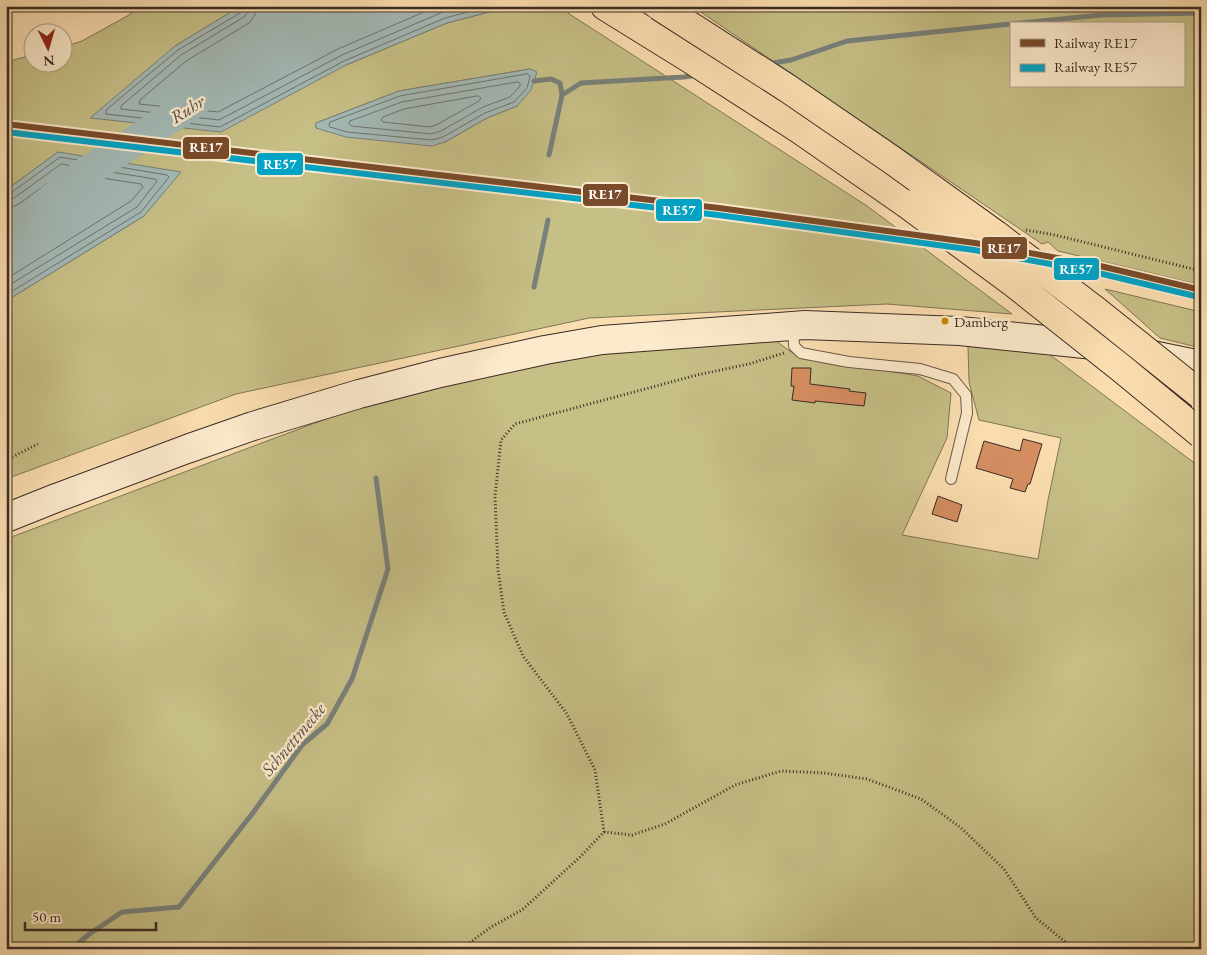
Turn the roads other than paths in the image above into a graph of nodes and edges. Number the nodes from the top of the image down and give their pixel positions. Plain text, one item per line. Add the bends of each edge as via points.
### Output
1 (605, 6) edge
2 (658, 6) edge
3 (795, 338) junction
4 (1201, 365) edge
5 (1201, 395) edge
6 (1201, 434) edge
7 (951, 479) dead end
8 (6, 518) edge

1 - 6 highway, bridge via 799,129 907,204 1023,290
2 - 5 highway, bridge via 892,160 1081,299
3 - 4 main road via 805,325 960,331 1113,347
3 - 7 lane via 802,353 849,362 920,369 953,379 966,395 968,413
3 - 8 main road via 602,340 440,373 253,426

